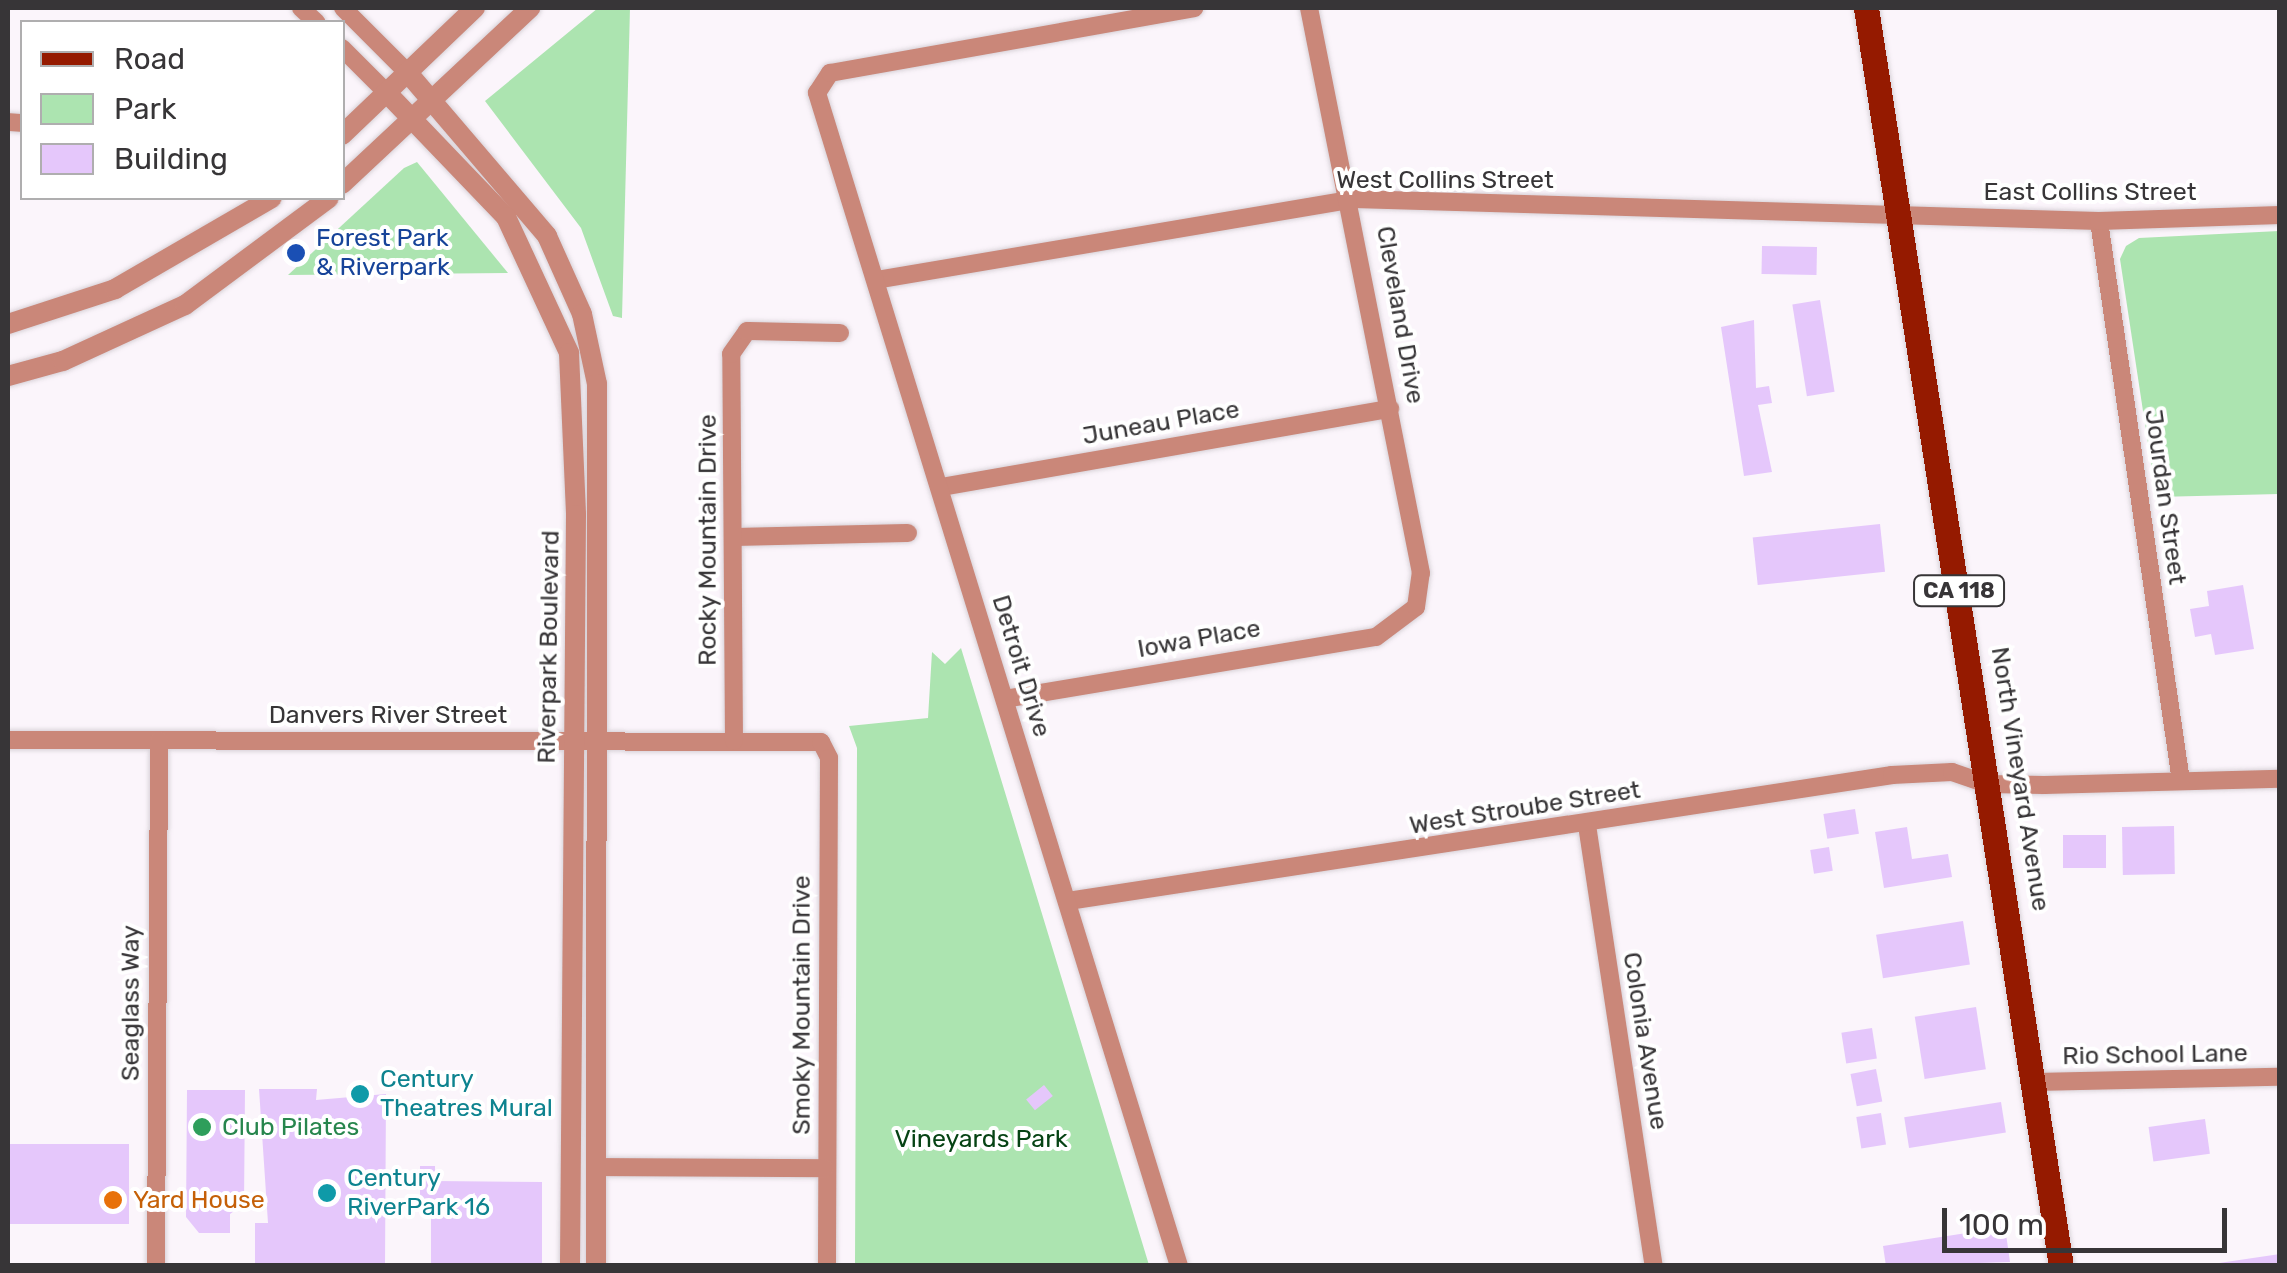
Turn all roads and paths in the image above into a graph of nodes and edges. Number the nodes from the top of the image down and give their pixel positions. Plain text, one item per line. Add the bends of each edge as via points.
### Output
1 (343, 8) edge
2 (475, 8) edge
3 (530, 8) edge
4 (1194, 8) edge
5 (1310, 8) edge
6 (1866, 8) edge
7 (345, 51) edge
8 (408, 72) junction
9 (387, 93) junction
10 (430, 99) junction
11 (412, 117) junction
12 (345, 133) edge
13 (345, 181) edge
14 (1354, 199) junction
15 (269, 200) edge
16 (325, 200) edge
17 (1900, 214) junction
18 (2280, 215) edge
19 (2098, 220) junction
20 (876, 280) junction
21 (8, 324) edge
22 (840, 333) dead end
23 (8, 376) edge
24 (1390, 409) junction
25 (941, 487) junction
26 (908, 534) dead end
27 (733, 537) junction
28 (1399, 626) joint
29 (1005, 699) junction
30 (8, 740) edge
31 (159, 740) junction
32 (571, 740) junction
33 (596, 740) junction
34 (734, 741) junction
35 (826, 746) joint
36 (2280, 779) edge
37 (2181, 782) junction
38 (1988, 784) junction
39 (1586, 824) junction
40 (1068, 901) junction
41 (2280, 1078) edge
42 (2032, 1082) junction
43 (597, 1166) junction
44 (825, 1168) junction
45 (156, 1266) edge
46 (570, 1266) edge
47 (596, 1266) edge
48 (827, 1266) edge
49 (1179, 1266) edge
50 (1654, 1266) edge
51 (2062, 1266) edge

1 - 8 street
2 - 8 street
3 - 10 street
4 - 20 street, Detroit Drive via 820,81
5 - 14 street, Cleveland Drive
6 - 17 main road, North Vineyard Avenue / CA 118
7 - 9 street
8 - 9 street
8 - 10 street, Riverpark Boulevard
9 - 11 street, Riverpark Boulevard
9 - 12 street
10 - 11 street
10 - 33 street, Riverpark Boulevard via 528,205 582,314 597,384
11 - 13 street
11 - 32 street, Riverpark Boulevard via 520,237 568,353
14 - 17 street, West Collins Street
14 - 20 street, West Collins Street
14 - 24 street, Cleveland Drive
15 - 21 street via 114,289
16 - 23 street via 184,305
17 - 19 street, East Collins Street
17 - 38 main road, North Vineyard Avenue / CA 118
18 - 19 street, East Collins Street
19 - 37 street, Jourdan Street
20 - 25 street, Detroit Drive
22 - 27 street, Rocky Mountain Drive via 747,331 736,340
24 - 25 street, Juneau Place
24 - 28 street, Cleveland Drive via 1422,573 1416,607
25 - 29 street, Detroit Drive
26 - 27 street
27 - 34 street, Rocky Mountain Drive
28 - 29 street, Iowa Place
29 - 40 street, Detroit Drive
30 - 31 street, Danvers River Street
31 - 32 street, Danvers River Street
31 - 45 street, Seaglass Way
32 - 33 street, Danvers River Street
32 - 46 street, Riverpark Boulevard
33 - 34 street, Danvers River Street
33 - 43 street, Riverpark Boulevard
34 - 35 street, Danvers River Street
35 - 44 street, Smoky Mountain Drive
36 - 37 street, West Stroube Street
37 - 38 street, West Stroube Street
38 - 39 street, West Stroube Street via 1952,772 1892,775
38 - 42 main road, North Vineyard Avenue / CA 118
39 - 40 street, West Stroube Street
39 - 50 street, Colonia Avenue
40 - 49 street, Detroit Drive
41 - 42 street, Rio School Lane
42 - 51 main road, North Vineyard Avenue / CA 118
43 - 44 street
43 - 47 street, Riverpark Boulevard
44 - 48 street, Smoky Mountain Drive

